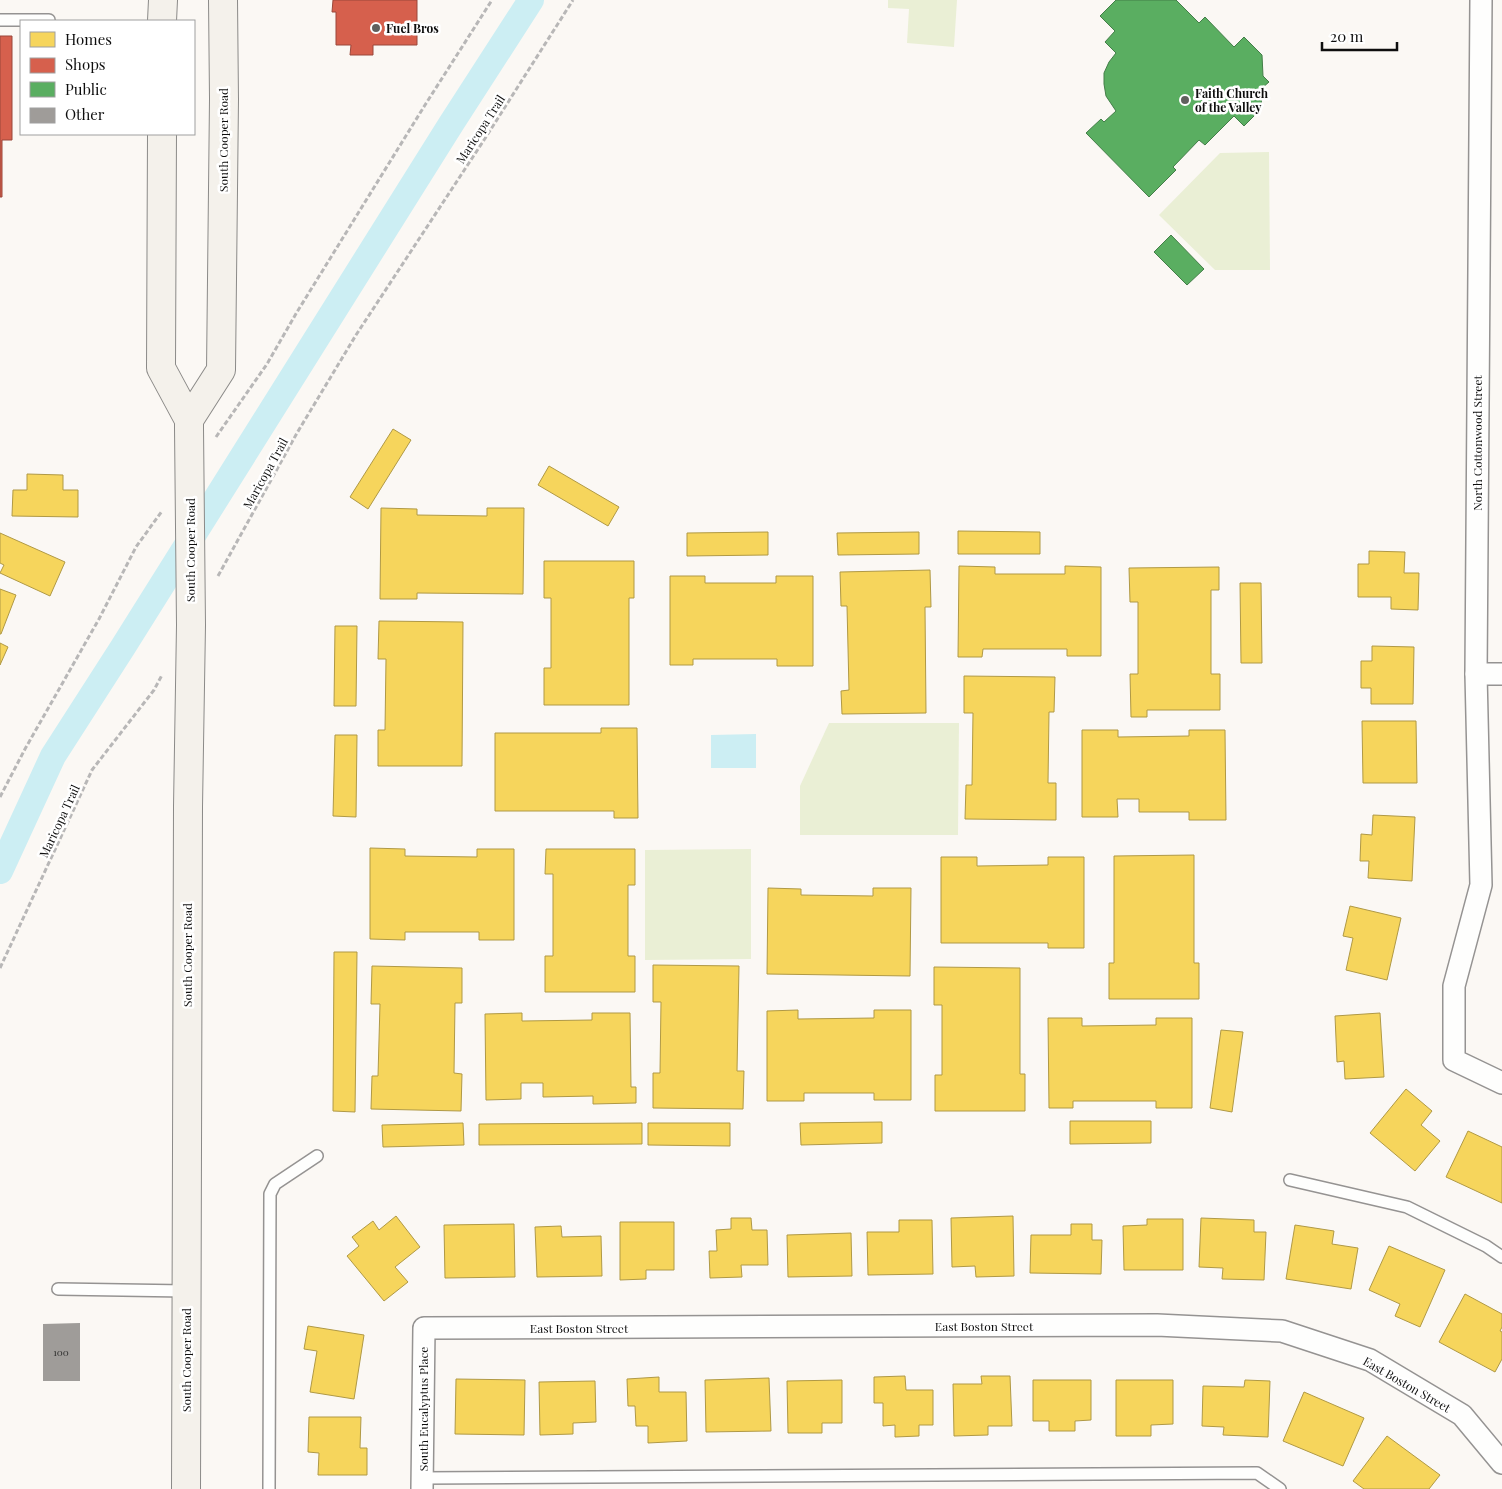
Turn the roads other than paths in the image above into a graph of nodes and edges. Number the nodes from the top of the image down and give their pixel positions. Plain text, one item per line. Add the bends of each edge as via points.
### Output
1 (163, 0) edge
2 (223, 0) edge
3 (1481, 0) edge
4 (0, 20) edge
5 (49, 20) dead end
6 (162, 20) edge
7 (162, 135) edge
8 (189, 420) junction
9 (1476, 674) junction
10 (1502, 674) edge
11 (1502, 1083) edge
12 (317, 1156) dead end
13 (1290, 1180) dead end
14 (1502, 1257) edge
15 (58, 1289) dead end
16 (186, 1291) junction
17 (424, 1328) joint
18 (1502, 1463) edge
19 (422, 1483) edge
20 (186, 1489) edge
21 (269, 1489) edge
22 (1280, 1489) edge

1 - 6 main road
2 - 8 main road, South Cooper Road via 221,370
3 - 9 street, North Cottonwood Street
4 - 5 lane
7 - 8 main road, South Cooper Road via 161,368
8 - 16 main road, South Cooper Road via 191,609
9 - 10 street
9 - 11 street, North Cottonwood Street via 1481,885 1454,986 1454,1060
12 - 21 lane via 275,1184 270,1194
13 - 14 lane via 1407,1207
15 - 16 lane
16 - 20 main road, South Cooper Road
17 - 18 street, East Boston Street via 1157,1325 1282,1331 1370,1360 1429,1395 1462,1415
17 - 19 street, South Eucalyptus Place
19 - 22 lane via 1256,1473

